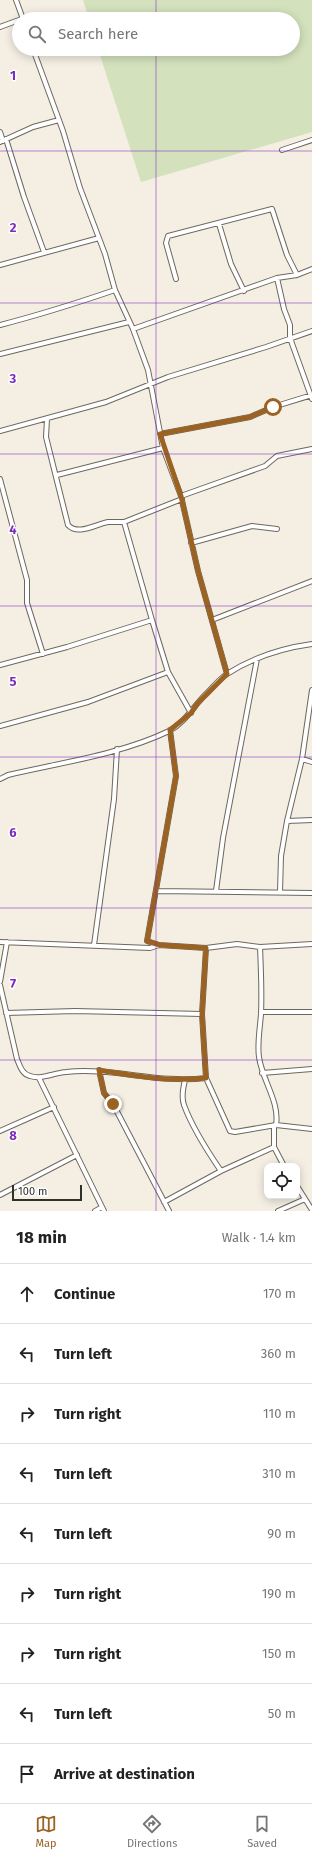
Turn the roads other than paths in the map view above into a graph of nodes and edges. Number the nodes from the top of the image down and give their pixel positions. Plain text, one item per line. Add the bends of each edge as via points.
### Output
1 (16, 0) edge
2 (20, 12) edge
3 (12, 23) edge
4 (0, 27) edge
5 (35, 56) edge
6 (58, 120) junction
7 (0, 132) edge
8 (3, 140) edge
9 (312, 140) edge
10 (282, 150) dead end
11 (219, 224) junction
12 (99, 238) junction
13 (44, 252) junction
14 (0, 265) edge
15 (312, 269) edge
16 (297, 275) junction
17 (277, 278) junction
18 (176, 279) dead end
19 (116, 290) junction
20 (244, 291) junction
21 (129, 322) junction
22 (0, 325) edge
23 (133, 329) junction
24 (312, 331) edge
25 (290, 338) junction
26 (0, 354) edge
27 (151, 383) junction
28 (311, 396) edge
29 (47, 419) junction
30 (0, 431) edge
31 (160, 434) junction
32 (164, 448) junction
33 (312, 449) edge
34 (57, 475) junction
35 (0, 479) edge
36 (1, 485) edge
37 (182, 498) junction
38 (124, 522) junction
39 (277, 529) dead end
40 (191, 543) junction
41 (312, 581) edge
42 (152, 620) junction
43 (212, 620) junction
44 (312, 644) edge
45 (43, 654) junction
46 (257, 660) junction
47 (0, 665) edge
48 (168, 672) junction
49 (227, 674) junction
50 (312, 690) edge
51 (311, 706) edge
52 (191, 713) junction
53 (0, 726) edge
54 (170, 730) junction
55 (117, 750) junction
56 (302, 759) junction
57 (312, 762) edge
58 (0, 779) edge
59 (312, 820) edge
60 (287, 821) junction
61 (157, 891) junction
62 (216, 891) junction
63 (280, 892) junction
64 (312, 893) edge
65 (0, 942) edge
66 (7, 942) junction
67 (312, 944) edge
68 (94, 945) junction
69 (160, 945) junction
70 (260, 947) junction
71 (206, 948) junction
72 (0, 983) edge
73 (261, 1012) junction
74 (312, 1012) edge
75 (6, 1013) junction
76 (202, 1014) junction
77 (312, 1069) edge
78 (99, 1070) junction
79 (262, 1073) junction
80 (39, 1078) junction
81 (206, 1078) junction
82 (185, 1080) junction
83 (54, 1107) junction
84 (275, 1126) junction
85 (312, 1129) edge
86 (0, 1131) edge
87 (274, 1147) junction
88 (77, 1155) junction
89 (282, 1163) edge
90 (221, 1171) junction
91 (300, 1191) edge
92 (0, 1195) edge
93 (305, 1199) junction
94 (164, 1202) junction
95 (103, 1209) edge
96 (312, 1210) edge
97 (95, 1211) edge
98 (169, 1211) edge
99 (278, 1211) edge

1 - 2 street
3 - 4 street
5 - 6 street
6 - 8 street
6 - 12 street
7 - 8 street
8 - 13 street
9 - 10 street
11 - 16 street via 272,209 287,255
11 - 18 street via 168,236 166,243
11 - 20 street via 231,264
12 - 13 street
12 - 19 street
13 - 14 street
15 - 16 street
16 - 17 street
17 - 20 street
17 - 25 street via 290,325
19 - 21 street
19 - 22 street via 64,308
20 - 23 street
21 - 23 street
21 - 26 street
23 - 27 street
24 - 25 street
25 - 27 street
25 - 28 street
27 - 29 street via 106,402
27 - 31 street
28 - 31 street via 250,417
29 - 30 street
29 - 34 street via 46,437
31 - 32 street
32 - 34 street
32 - 37 street
33 - 37 street via 277,456 265,466
34 - 38 street via 65,514 71,528 79,530 108,522
35 - 36 street
36 - 45 street via 26,580 27,603
37 - 38 street
37 - 40 street
38 - 42 street
39 - 40 street via 252,526
40 - 43 street
41 - 43 street
42 - 45 street
42 - 48 street
43 - 49 street
44 - 46 street via 276,651
45 - 47 street
46 - 49 street
46 - 62 street via 223,838
48 - 52 street
48 - 53 street via 88,702
49 - 52 street
50 - 51 street
51 - 56 street
52 - 54 street
54 - 55 street
54 - 61 street via 176,776
55 - 58 street
55 - 68 street via 114,799
56 - 57 street
56 - 60 street
59 - 60 street
60 - 63 street via 281,856
61 - 62 street
61 - 69 street via 147,941
62 - 63 street
63 - 64 street
65 - 66 street
66 - 68 street
66 - 72 street
67 - 70 street
68 - 69 street via 150,948
69 - 71 street
70 - 71 street via 237,944
70 - 73 street
71 - 76 street
72 - 75 street
73 - 74 street
73 - 79 street via 258,1056
75 - 76 street via 75,1011
75 - 80 street via 22,1070 27,1076
76 - 81 street
77 - 79 street
78 - 80 street via 65,1072
78 - 82 street via 149,1078
78 - 94 street via 104,1093 113,1104
79 - 84 street via 276,1107
80 - 83 street
81 - 82 street
81 - 84 street via 230,1131
82 - 90 street via 182,1090 183,1104
83 - 86 street
83 - 88 street
84 - 85 street
84 - 87 street
87 - 89 street
87 - 90 street
88 - 92 street
88 - 95 street
90 - 94 street
91 - 93 street
93 - 96 street
93 - 99 street
94 - 98 street
95 - 97 street

